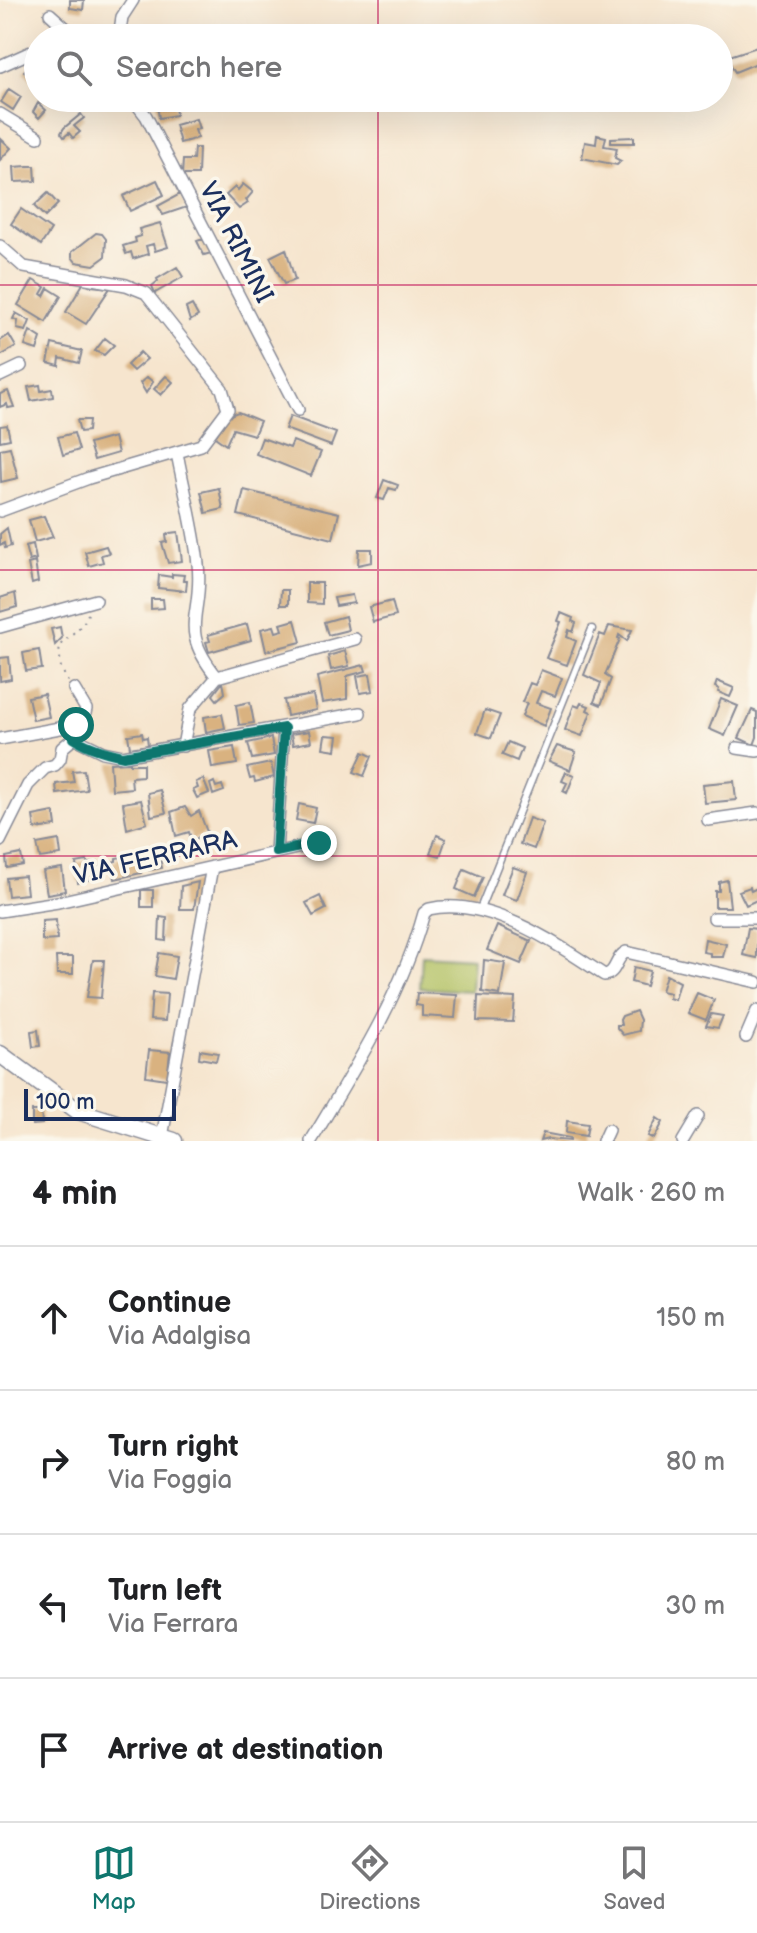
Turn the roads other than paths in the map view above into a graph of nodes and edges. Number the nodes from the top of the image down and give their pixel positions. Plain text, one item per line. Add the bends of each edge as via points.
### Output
1 (133, 0) edge
2 (50, 14) dead end
3 (61, 24) edge
4 (121, 24) edge
5 (24, 55) edge
6 (0, 66) edge
7 (143, 112) edge
8 (0, 114) edge
9 (38, 137) dead end
10 (0, 246) edge
11 (21, 366) dead end
12 (4, 374) edge
13 (298, 410) dead end
14 (177, 453) junction
15 (0, 511) edge
16 (96, 600) road end
17 (0, 627) edge
18 (592, 629) dead end
19 (355, 639) dead end
20 (217, 677) junction
21 (74, 689) road end
22 (360, 713) dead end
23 (81, 726) junction
24 (284, 728) junction
25 (74, 738) junction
26 (0, 739) edge
27 (183, 746) junction
28 (737, 748) dead end
29 (757, 751) edge
30 (757, 813) edge
31 (708, 820) dead end
32 (0, 841) edge
33 (319, 843) dead end
34 (276, 852) junction
35 (212, 867) junction
36 (480, 909) junction
37 (0, 911) edge
38 (714, 918) dead end
39 (757, 918) edge
40 (757, 982) edge
41 (757, 1011) edge
42 (746, 1037) dead end
43 (0, 1054) edge
44 (698, 1116) dead end
45 (168, 1139) edge
46 (311, 1141) edge
47 (683, 1141) edge

1 - 4 street
2 - 3 street
5 - 6 street
7 - 13 street, VIA RIMINI
8 - 9 street
10 - 14 street via 24,267 146,293 226,396 228,409 201,445
11 - 12 street
14 - 15 street
14 - 20 street via 198,567 195,640 199,655
16 - 17 street
18 - 36 lane
19 - 20 street
20 - 27 street via 190,709
21 - 23 street via 86,709
22 - 24 street
23 - 25 street
23 - 26 street
24 - 27 street
24 - 34 street
25 - 27 street via 123,756
25 - 32 street via 62,748 55,765 28,785
28 - 29 street
30 - 31 street
33 - 34 street, VIA FERRARA
34 - 35 street, VIA FERRARA
35 - 37 street, VIA FERRARA
35 - 45 street
36 - 40 street via 557,944 604,975 626,952
36 - 46 street via 436,907 424,913 407,968 369,1045
38 - 39 street
41 - 42 street
43 - 45 street via 80,1104
44 - 47 street

